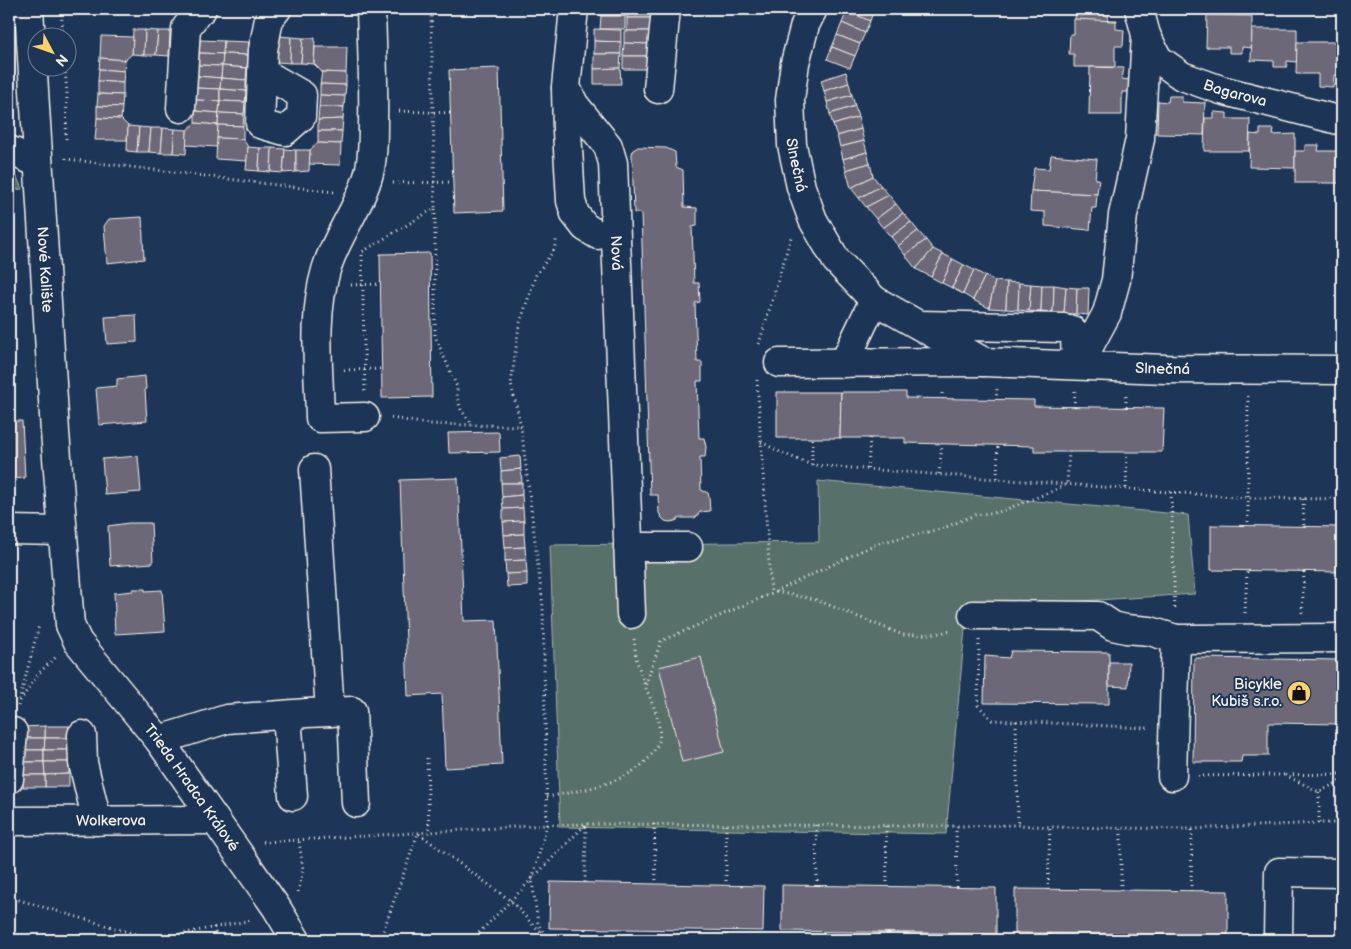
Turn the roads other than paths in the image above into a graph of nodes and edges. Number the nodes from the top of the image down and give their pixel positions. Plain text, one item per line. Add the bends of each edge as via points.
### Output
1 (28, 9) edge
2 (202, 9) edge
3 (277, 9) edge
4 (371, 9) edge
5 (574, 9) edge
6 (666, 9) edge
7 (813, 9) edge
8 (1139, 9) edge
9 (1146, 35) junction
10 (262, 72) dead end
11 (566, 87) junction
12 (658, 89) dead end
13 (181, 108) dead end
14 (1342, 121) edge
15 (9, 150) edge
16 (38, 163) junction
17 (598, 235) dead end
18 (874, 300) junction
19 (915, 325) junction
20 (984, 362) junction
21 (844, 363) junction
22 (1078, 365) junction
23 (768, 369) road end
24 (1342, 370) edge
25 (365, 413) road end
26 (314, 469) dead end
27 (9, 530) edge
28 (62, 531) junction
29 (628, 547) junction
30 (688, 547) dead end
31 (631, 614) road end
32 (977, 618) road end
33 (1342, 638) edge
34 (1176, 639) junction
35 (69, 648) joint
36 (330, 712) junction
37 (287, 715) junction
38 (13, 732) road end
39 (82, 735) dead end
40 (159, 740) junction
41 (1172, 776) road end
42 (9, 779) edge
43 (293, 796) dead end
44 (356, 803) dead end
45 (215, 820) junction
46 (9, 821) edge
47 (97, 821) junction
48 (1342, 873) edge
49 (296, 940) edge
50 (1278, 940) edge

1 - 16 street, Nové Kalište
2 - 13 street via 186,28
3 - 10 street via 268,19
4 - 25 street via 374,109 369,172 326,270 319,300 318,335 320,418
5 - 11 street
6 - 12 street
7 - 18 street, Slnečná via 795,62 790,100 792,145 801,187 813,220 836,260
8 - 9 street, Bagarova
9 - 14 street, Bagarova via 1158,59 1182,76 1221,90
9 - 22 street, Bagarova via 1140,139 1123,215 1116,280 1107,313
11 - 17 street via 571,201 575,214
11 - 29 street, Nová via 574,104 608,146 613,163
15 - 16 street
16 - 28 street, Nové Kalište
18 - 19 street, Slnečná
18 - 21 street
19 - 20 street, Slnečná
19 - 22 street via 1064,328 1072,330 1075,336
20 - 21 street, Slnečná
20 - 22 street, Slnečná
21 - 23 street, Slnečná
22 - 24 street, Slnečná
26 - 36 street
27 - 28 street
28 - 35 street, Nové Kalište
29 - 30 street
29 - 31 street, Nová
32 - 34 street via 1098,616 1112,626 1150,631
33 - 34 street
34 - 41 street
35 - 40 street, Trieda Hradca Králové
36 - 37 street
36 - 44 street via 352,711
37 - 40 street via 226,719
37 - 43 street
38 - 42 street
39 - 47 street via 86,781
40 - 45 street, Trieda Hradca Králové
45 - 47 street, Wolkerova
45 - 49 street, Trieda Hradca Králové
46 - 47 street, Wolkerova
48 - 50 street via 1279,872

